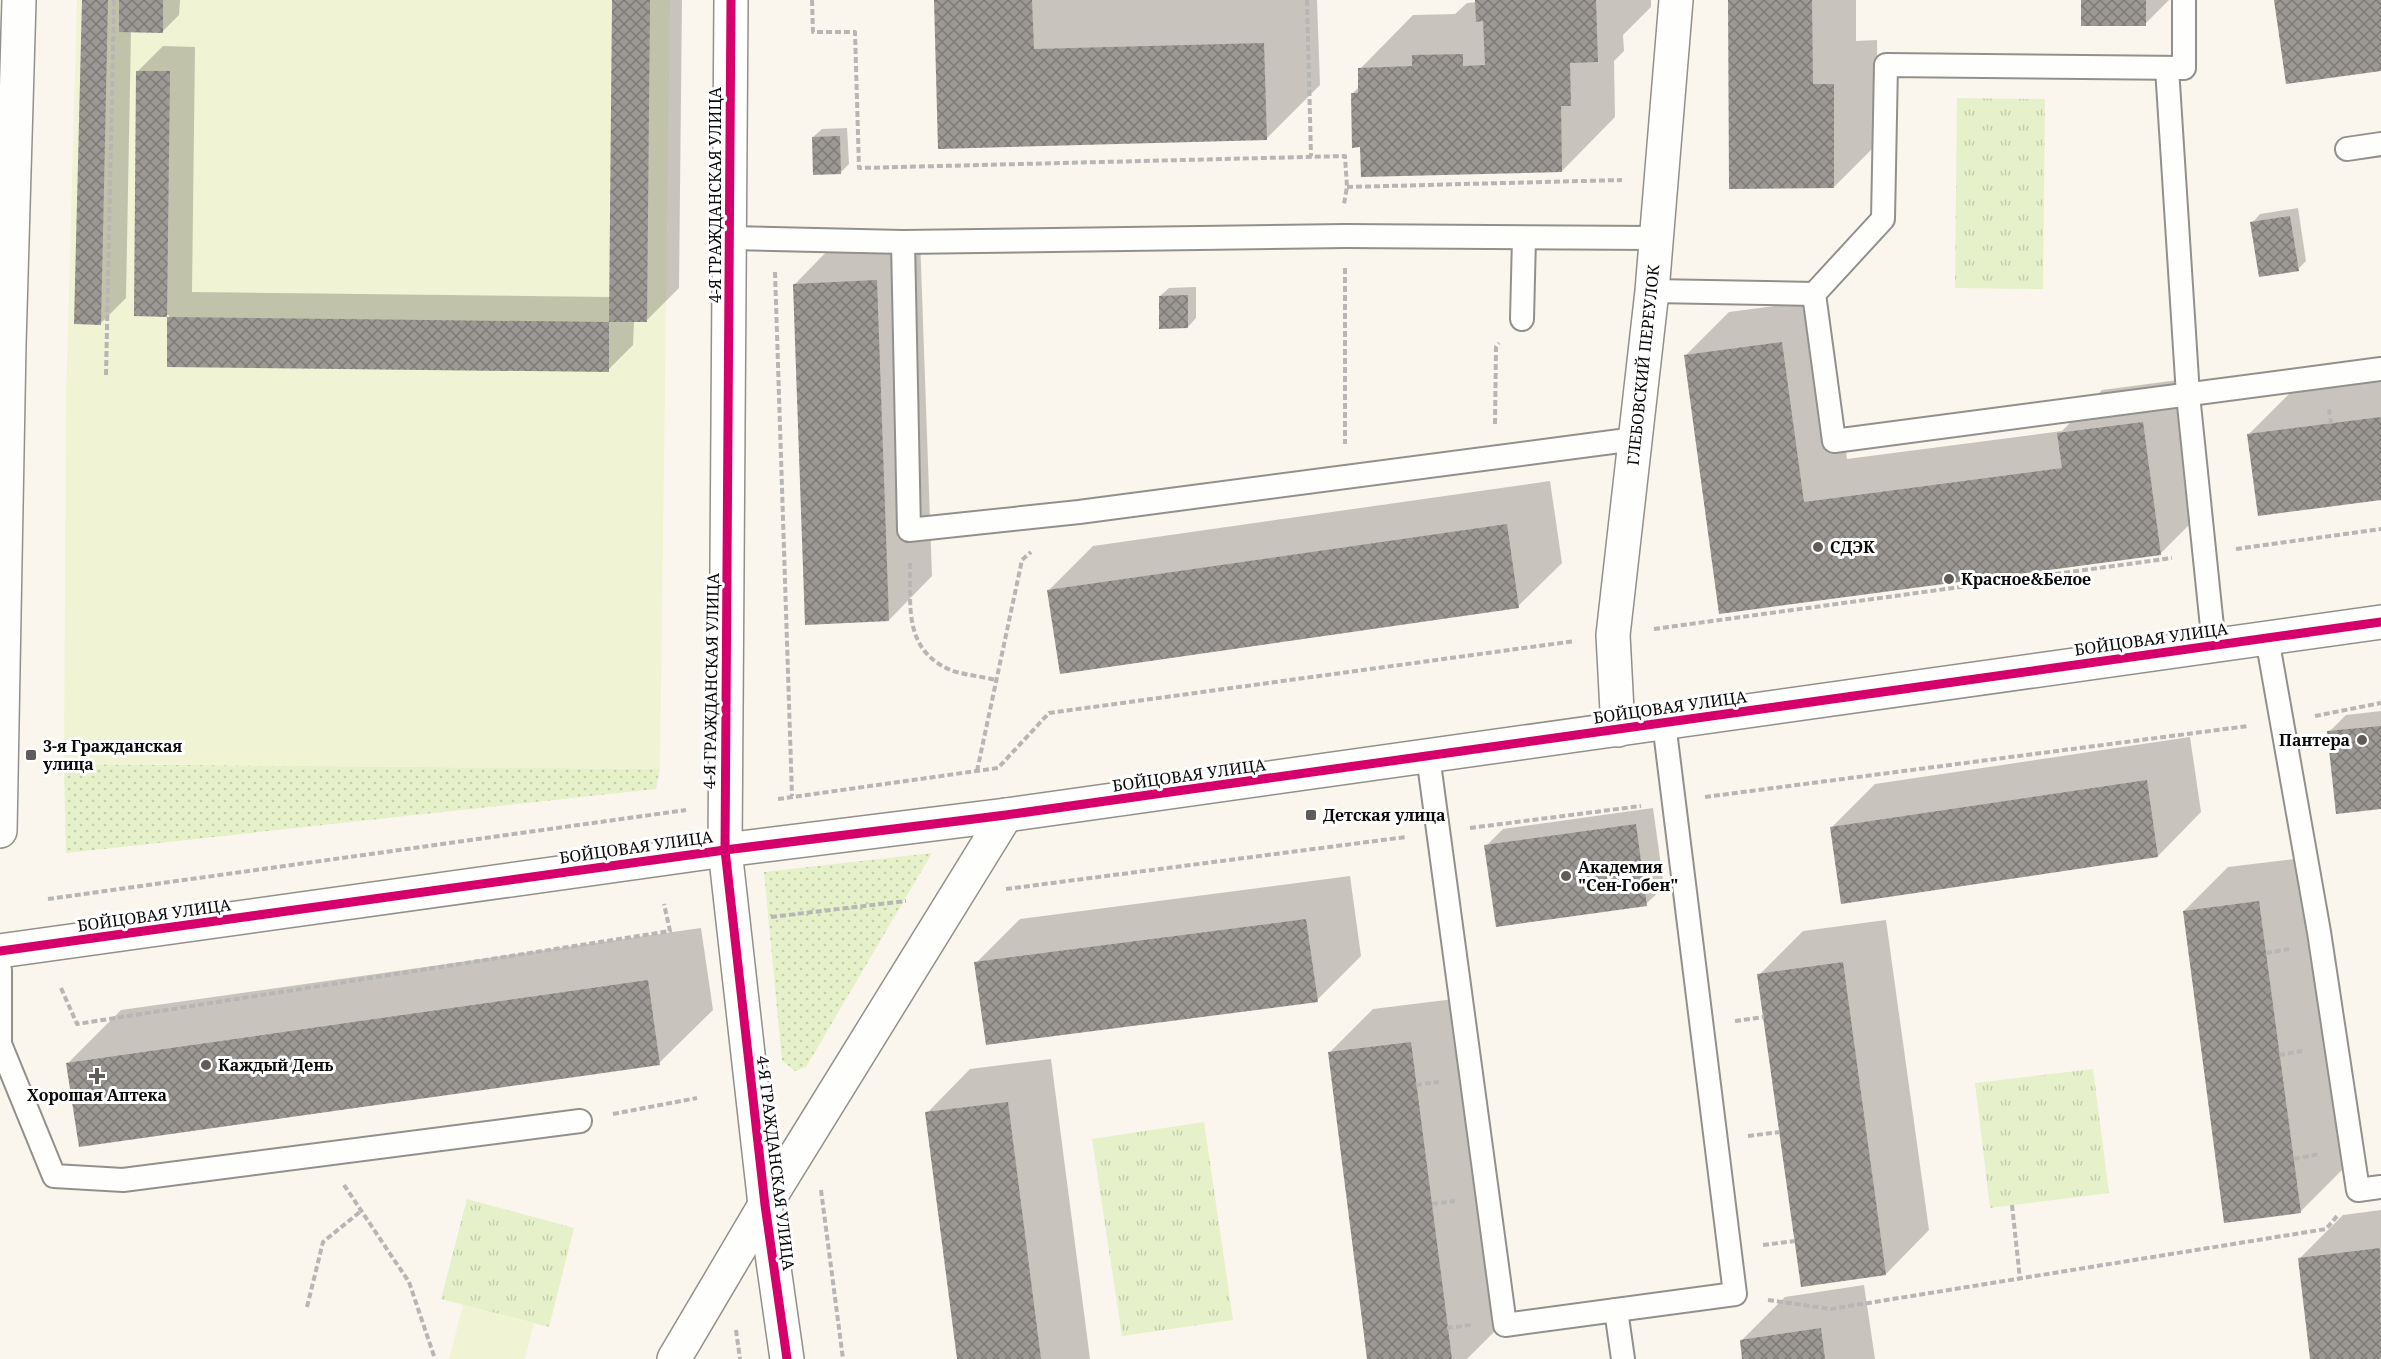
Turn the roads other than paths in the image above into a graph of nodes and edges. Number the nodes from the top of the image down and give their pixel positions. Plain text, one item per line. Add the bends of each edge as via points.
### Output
1 (19, 0) edge
2 (731, 0) edge
3 (1676, 0) edge
4 (2184, 0) edge
5 (9, 53) edge
6 (2167, 68) junction
7 (2381, 144) edge
8 (2347, 149) dead end
9 (730, 238) junction
10 (1524, 238) junction
11 (1655, 238) junction
12 (903, 242) junction
13 (1652, 291) junction
14 (1814, 294) junction
15 (1522, 319) road end
16 (4, 344) edge
17 (2381, 369) edge
18 (2188, 394) junction
19 (1635, 439) junction
20 (2381, 622) edge
21 (2267, 638) junction
22 (2214, 646) junction
23 (1664, 723) junction
24 (1618, 730) junction
25 (1428, 756) junction
26 (1006, 815) junction
27 (0, 831) edge
28 (725, 850) junction
29 (0, 951) edge
30 (0, 970) edge
31 (0, 1044) edge
32 (580, 1121) road end
33 (2381, 1187) edge
34 (765, 1205) junction
35 (1616, 1310) junction
36 (674, 1359) edge
37 (787, 1359) edge
38 (1623, 1359) edge

1 - 5 street
2 - 9 street, 4-Я ГРАЖДАНСКАЯ УЛИЦА
3 - 11 street, ГЛЕБОВСКИЙ ПЕРЕУЛОК
4 - 6 lane via 2184,68
5 - 16 street
6 - 14 lane via 1886,65 1883,219
6 - 18 lane
7 - 8 lane
9 - 12 lane
9 - 28 street, 4-Я ГРАЖДАНСКАЯ УЛИЦА
10 - 11 lane
10 - 12 lane via 1345,236
10 - 15 lane
11 - 13 street, ГЛЕБОВСКИЙ ПЕРЕУЛОК
12 - 19 lane via 909,530 1079,512
13 - 14 lane
13 - 19 street, ГЛЕБОВСКИЙ ПЕРЕУЛОК
14 - 18 lane via 1834,441
16 - 27 street
17 - 18 lane
18 - 22 lane
19 - 24 street, ГЛЕБОВСКИЙ ПЕРЕУЛОК via 1613,635
20 - 21 street, БОЙЦОВАЯ УЛИЦА
21 - 22 street, БОЙЦОВАЯ УЛИЦА
21 - 33 lane via 2319,932 2358,1190
22 - 23 street, БОЙЦОВАЯ УЛИЦА
23 - 24 street, БОЙЦОВАЯ УЛИЦА
23 - 35 lane via 1735,1294
24 - 25 street, БОЙЦОВАЯ УЛИЦА
25 - 26 street, БОЙЦОВАЯ УЛИЦА
25 - 35 lane via 1505,1325
26 - 28 street, БОЙЦОВАЯ УЛИЦА
26 - 34 street
28 - 29 street, БОЙЦОВАЯ УЛИЦА
28 - 34 street, 4-Я ГРАЖДАНСКАЯ УЛИЦА
30 - 31 lane
31 - 32 lane via 54,1176 123,1180
34 - 36 street
34 - 37 street, 4-Я ГРАЖДАНСКАЯ УЛИЦА
35 - 38 lane

